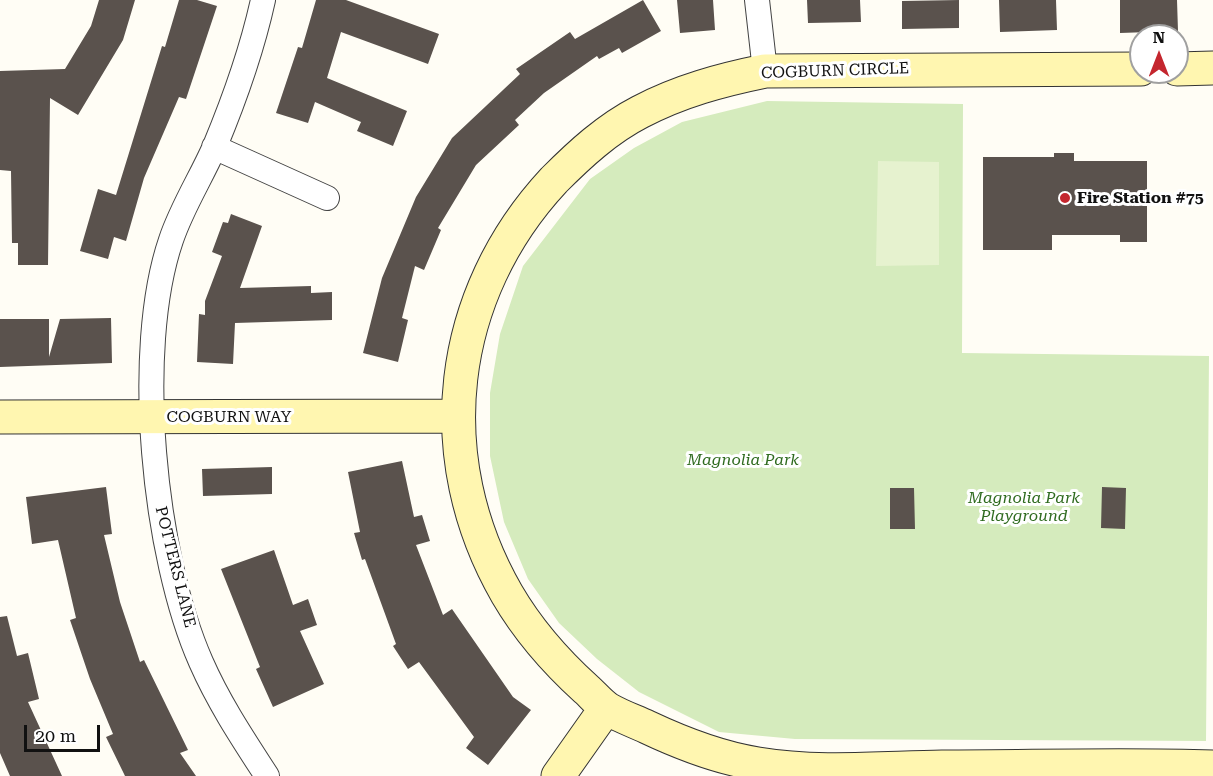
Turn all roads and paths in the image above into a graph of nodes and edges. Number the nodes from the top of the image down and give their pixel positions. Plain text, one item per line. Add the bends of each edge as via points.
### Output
1 (263, 0) edge
2 (757, 0) edge
3 (1213, 68) edge
4 (1129, 69) edge
5 (1189, 69) edge
6 (765, 71) junction
7 (214, 147) junction
8 (327, 198) dead end
9 (458, 416) junction
10 (0, 417) edge
11 (154, 417) junction
12 (606, 708) junction
13 (1213, 767) edge
14 (267, 776) edge
15 (558, 776) edge

1 - 7 street, POTTERS LANE via 253,46
2 - 6 street
3 - 5 street
4 - 6 street, COGBURN CIRCLE
6 - 9 street, COGBURN CIRCLE via 693,88 638,113 576,157 529,207 499,254 473,311
7 - 8 street
7 - 11 street, POTTERS LANE via 183,211 160,278 153,339
9 - 11 street, COGBURN WAY
9 - 12 street, COGBURN CIRCLE via 460,462 468,497 476,529 495,573 520,617 556,662
10 - 11 street, COGBURN WAY
11 - 14 street, POTTERS LANE via 160,515 178,591 201,661 231,721
12 - 13 street, COGBURN CIRCLE via 694,748 758,764 794,768
12 - 15 street

